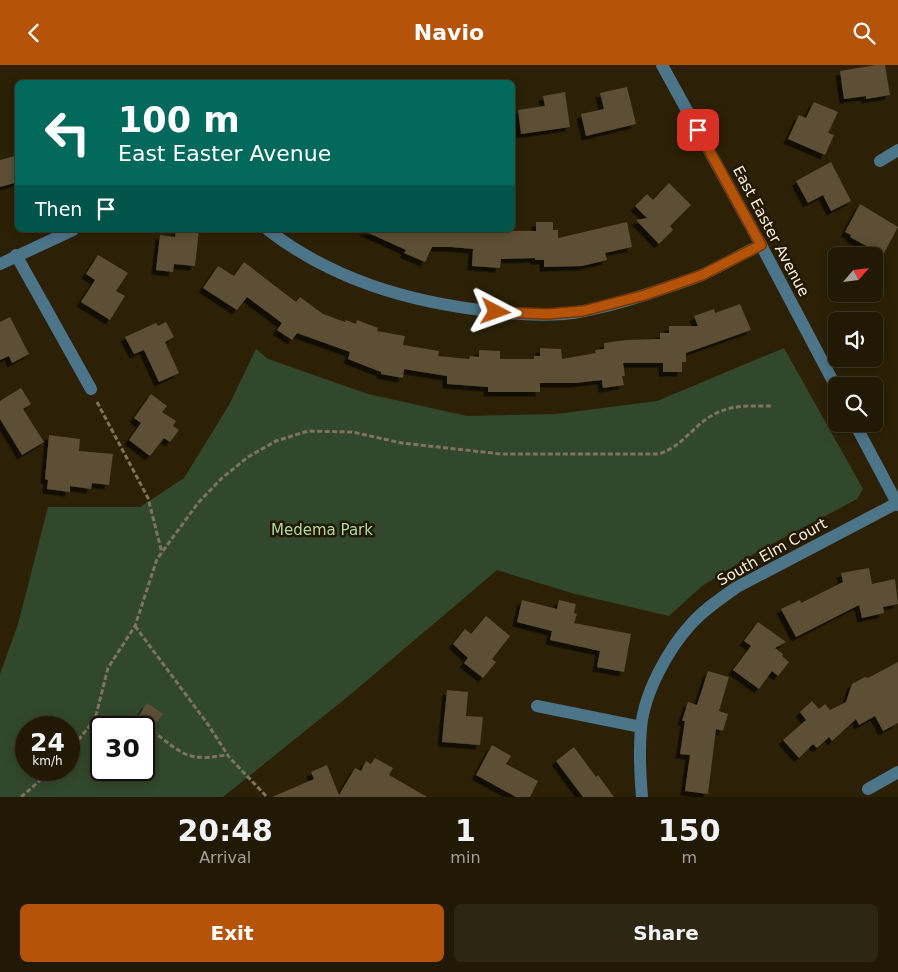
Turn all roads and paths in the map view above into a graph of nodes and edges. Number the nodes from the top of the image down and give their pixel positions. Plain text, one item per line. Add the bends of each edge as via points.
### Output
1 (662, 65) edge
2 (898, 150) edge
3 (880, 161) dead end
4 (68, 232) edge
5 (271, 232) edge
6 (761, 245) junction
7 (16, 255) junction
8 (0, 264) edge
9 (831, 377) edge
10 (91, 389) joint
11 (772, 406) dead end
12 (860, 432) edge
13 (897, 504) edge
14 (162, 554) junction
15 (135, 627) junction
16 (537, 707) dead end
17 (96, 716) edge
18 (90, 726) edge
19 (641, 727) junction
20 (155, 733) edge
21 (80, 738) edge
22 (227, 755) junction
23 (898, 773) edge
24 (39, 781) edge
25 (868, 789) dead end
26 (21, 797) edge
27 (267, 797) edge
28 (642, 797) edge

1 - 6 street, East Easter Avenue
2 - 3 street
4 - 7 street
5 - 6 street via 314,260 375,287 449,307 512,314 583,311 645,295 702,275
6 - 9 street, East Easter Avenue
7 - 8 street
7 - 10 street
10 - 14 path via 148,498
11 - 14 path via 736,406 711,416 668,451 658,454 501,454 402,443 352,432 308,431 276,441 248,457 198,503
12 - 13 street
13 - 19 street, South Elm Court via 737,587 713,604 692,623 665,660 647,701
14 - 15 path via 157,559
15 - 17 path via 108,668
15 - 22 path via 208,723
16 - 19 street
18 - 21 path
19 - 28 street, South Elm Court
20 - 22 path via 184,754 204,758
22 - 27 path
23 - 25 street
24 - 26 path

